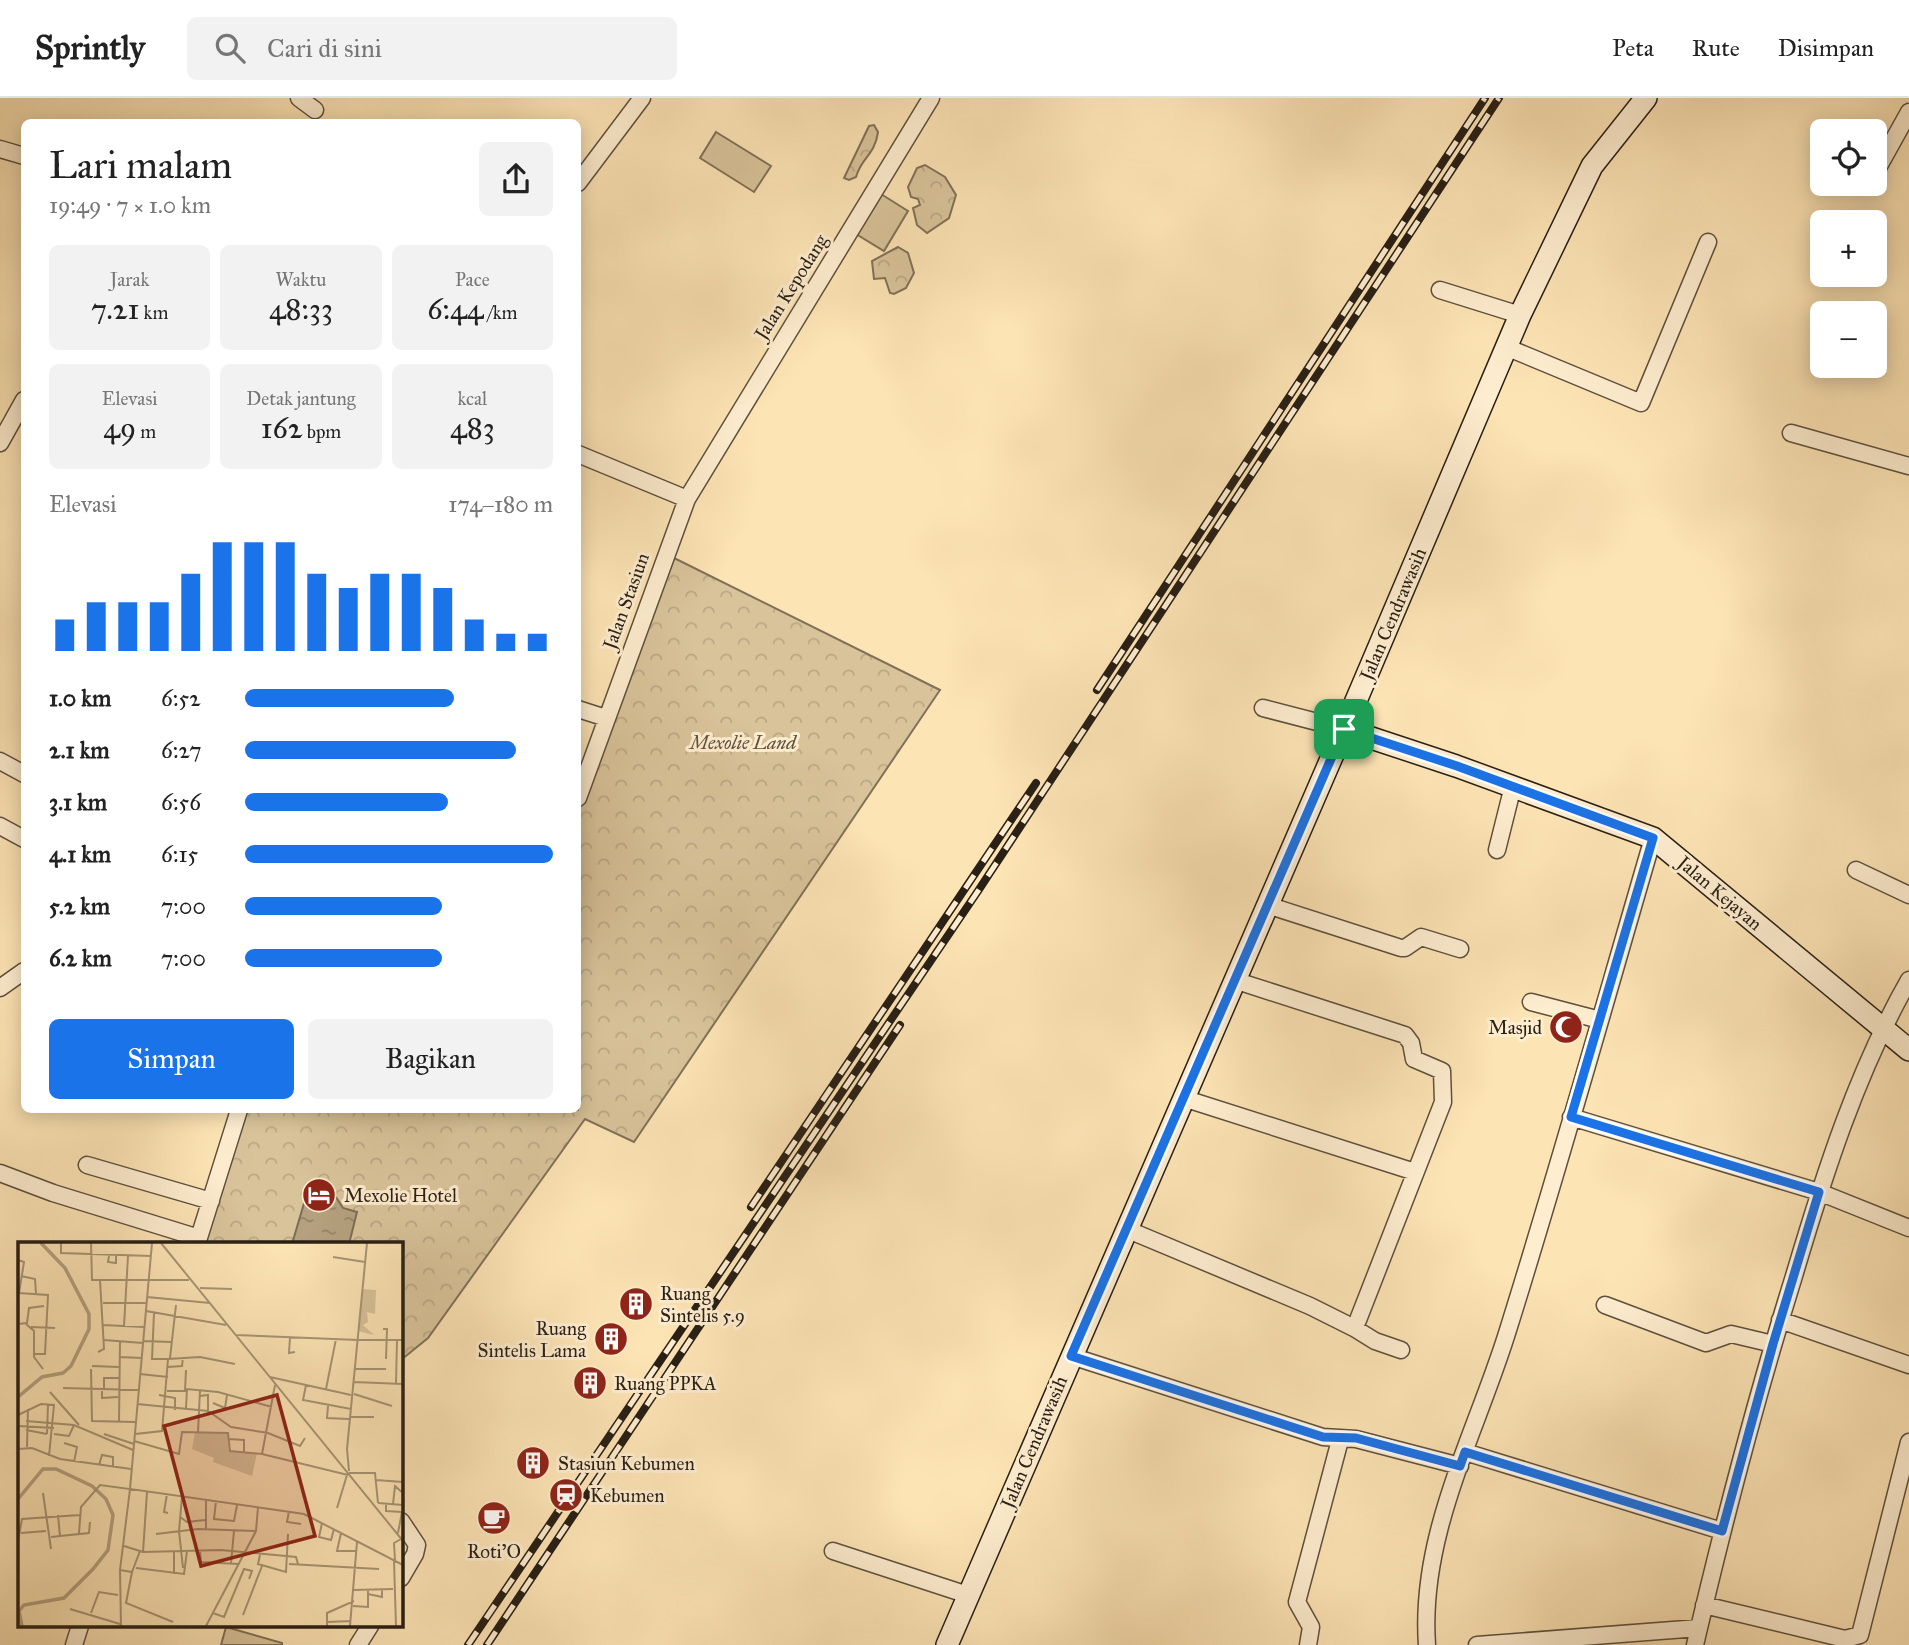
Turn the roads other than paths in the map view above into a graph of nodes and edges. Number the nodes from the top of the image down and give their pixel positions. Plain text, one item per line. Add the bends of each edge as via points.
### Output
1 (299, 98) edge
2 (642, 98) edge
3 (932, 98) edge
4 (1646, 98) edge
5 (315, 110) dead end
6 (1909, 112) edge
7 (0, 149) edge
8 (1887, 151) edge
9 (21, 155) edge
10 (581, 179) edge
11 (1708, 242) dead end
12 (1440, 290) dead end
13 (1520, 315) junction
14 (1506, 348) junction
15 (21, 405) edge
16 (1791, 433) dead end
17 (0, 443) edge
18 (581, 455) edge
19 (1909, 466) edge
20 (687, 499) junction
21 (1263, 708) dead end
22 (581, 710) edge
23 (606, 718) junction
24 (1344, 729) junction
25 (0, 761) edge
26 (21, 773) edge
27 (1513, 786) junction
28 (581, 789) edge
29 (0, 826) edge
30 (21, 837) edge
31 (1653, 838) junction
32 (1497, 849) dead end
33 (1856, 870) dead end
34 (1909, 895) edge
35 (1267, 905) junction
36 (1460, 949) dead end
37 (21, 973) edge
38 (1234, 980) junction
39 (1909, 980) edge
40 (0, 988) edge
41 (1531, 1002) dead end
42 (1600, 1020) junction
43 (1882, 1027) junction
44 (1909, 1050) edge
45 (1183, 1098) junction
46 (238, 1113) edge
47 (1571, 1117) junction
48 (87, 1164) dead end
49 (1415, 1172) junction
50 (0, 1174) edge
51 (1819, 1192) junction
52 (211, 1201) junction
53 (1126, 1228) junction
54 (1909, 1228) edge
55 (198, 1241) edge
56 (1605, 1306) dead end
57 (1780, 1320) junction
58 (1354, 1328) junction
59 (1773, 1344) junction
60 (1401, 1350) dead end
61 (1071, 1356) junction
62 (1909, 1365) edge
63 (1340, 1440) junction
64 (1909, 1442) edge
65 (1463, 1459) junction
66 (402, 1522) edge
67 (1722, 1531) junction
68 (833, 1551) dead end
69 (402, 1576) edge
70 (968, 1595) junction
71 (1704, 1605) junction
72 (79, 1628) edge
73 (369, 1628) edge
74 (1699, 1628) junction
75 (951, 1644) edge
76 (74, 1645) edge
77 (358, 1645) edge
78 (1308, 1645) edge
79 (1427, 1645) edge
80 (1478, 1645) edge
81 (1695, 1645) edge

1 - 5 street
2 - 10 street
3 - 20 street, Jalan Kepodang
4 - 13 main road, Jalan Cendrawasih via 1592,166
6 - 8 street
7 - 9 street
11 - 14 street via 1641,403
12 - 13 street
13 - 14 main road, Jalan Cendrawasih
14 - 24 main road, Jalan Cendrawasih
15 - 17 street
16 - 19 street
18 - 20 street
20 - 23 street, Jalan Stasiun
21 - 24 street
22 - 23 street
23 - 28 street, Jalan Stasiun
24 - 27 main road, Jalan Kejayan
24 - 35 main road, Jalan Cendrawasih
25 - 26 street
27 - 31 main road, Jalan Kejayan
27 - 32 street
29 - 30 street
31 - 42 street
31 - 43 main road, Jalan Kejayan
33 - 34 street
35 - 36 street via 1401,948 1421,937
35 - 38 main road, Jalan Cendrawasih
37 - 40 street
38 - 45 main road, Jalan Cendrawasih
38 - 49 street via 1405,1035 1414,1059 1442,1071 1443,1102
39 - 43 street
41 - 42 street
42 - 47 street
43 - 44 main road, Jalan Kejayan
43 - 51 street
45 - 49 street
45 - 53 main road, Jalan Cendrawasih
46 - 52 street
47 - 51 street
47 - 65 street via 1507,1332
48 - 52 street
49 - 58 street
50 - 55 street
51 - 54 street
51 - 57 street
52 - 55 street
53 - 58 street
53 - 61 main road, Jalan Cendrawasih
56 - 59 street via 1706,1343 1731,1334
57 - 59 street
57 - 62 street
58 - 60 street
59 - 67 street
61 - 63 street
61 - 70 main road, Jalan Cendrawasih
63 - 65 street via 1356,1438
63 - 78 street via 1297,1602 1311,1626
64 - 71 street via 1860,1635 1845,1639
65 - 67 street
65 - 79 street via 1430,1558
66 - 69 street via 417,1545
67 - 71 street
68 - 70 street
70 - 75 main road, Jalan Cendrawasih
71 - 74 street
72 - 76 street
73 - 77 street
74 - 80 street
74 - 81 street

